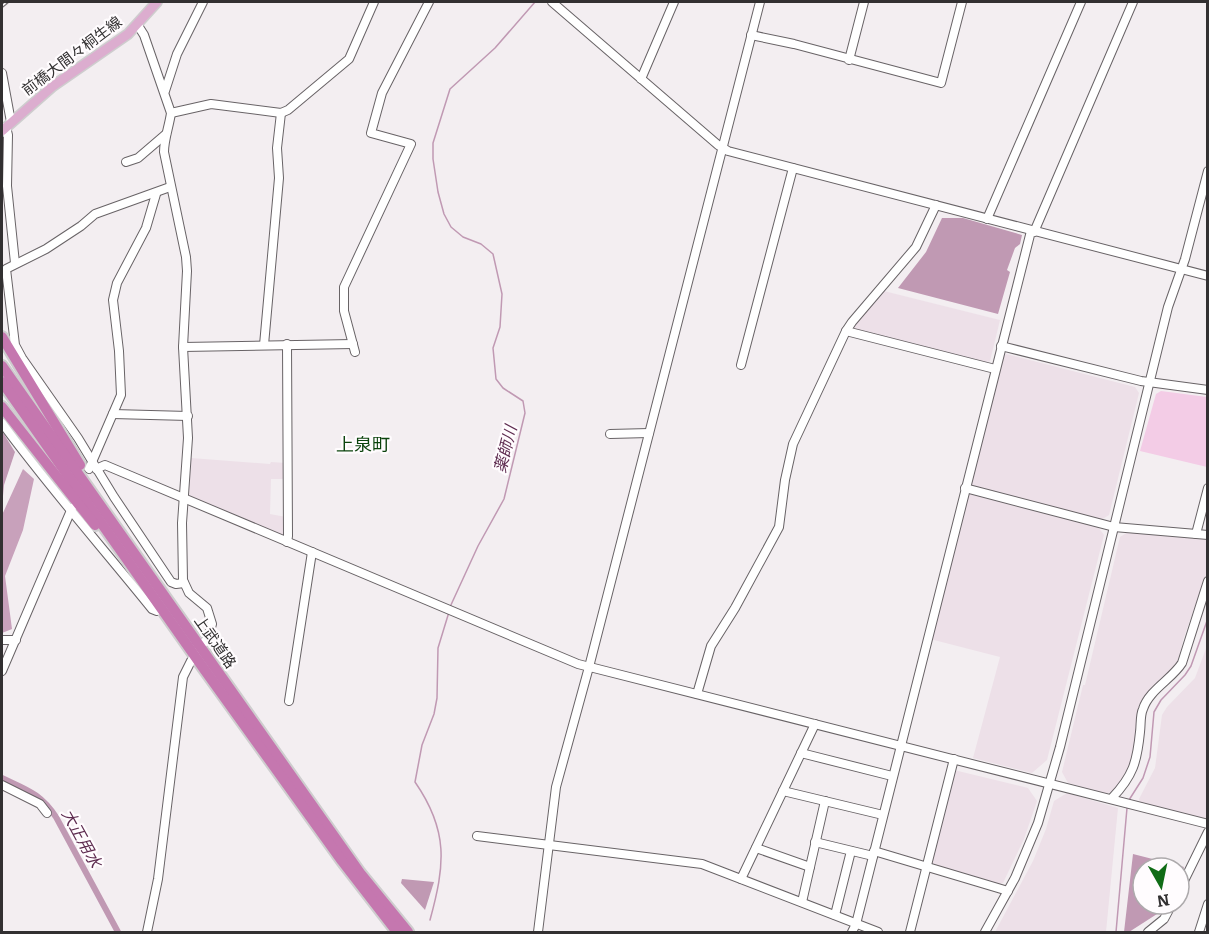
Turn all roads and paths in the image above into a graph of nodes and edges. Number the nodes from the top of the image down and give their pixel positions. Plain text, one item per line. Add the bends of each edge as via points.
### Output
1 (157, 2) edge
2 (202, 2) edge
3 (374, 2) edge
4 (429, 2) edge
5 (552, 2) edge
6 (674, 2) edge
7 (760, 2) edge
8 (864, 2) edge
9 (962, 2) edge
10 (1081, 2) edge
11 (1133, 2) edge
12 (137, 24) junction
13 (751, 35) junction
14 (849, 60) junction
15 (2, 73) edge
16 (641, 79) junction
17 (165, 91) junction
18 (171, 113) junction
19 (281, 113) junction
20 (6, 127) edge
21 (167, 133) junction
22 (723, 149) junction
23 (126, 162) dead end
24 (793, 168) junction
25 (1208, 171) edge
26 (170, 187) junction
27 (156, 194) junction
28 (936, 205) junction
29 (987, 219) junction
30 (1032, 231) junction
31 (15, 263) junction
32 (1182, 269) junction
33 (1208, 276) edge
34 (846, 331) junction
35 (2, 337) edge
36 (287, 344) junction
37 (353, 344) junction
38 (264, 345) junction
39 (1001, 346) junction
40 (183, 347) junction
41 (355, 352) dead end
42 (741, 365) dead end
43 (2, 366) edge
44 (995, 369) junction
45 (2, 382) edge
46 (1150, 383) junction
47 (1208, 390) edge
48 (2, 407) edge
49 (112, 414) junction
50 (188, 416) junction
51 (2, 423) edge
52 (649, 433) junction
53 (610, 434) dead end
54 (92, 466) junction
55 (965, 488) junction
56 (1208, 488) edge
57 (183, 499) junction
58 (72, 508) junction
59 (1114, 527) junction
60 (1196, 534) junction
61 (1208, 535) edge
62 (287, 542) junction
63 (312, 552) junction
64 (144, 575) junction
65 (1208, 581) edge
66 (184, 583) junction
67 (161, 609) junction
68 (16, 639) junction
69 (2, 640) edge
70 (197, 652) junction
71 (589, 667) junction
72 (2, 671) edge
73 (697, 694) junction
74 (289, 701) dead end
75 (815, 724) junction
76 (900, 745) junction
77 (801, 753) junction
78 (954, 759) junction
79 (892, 776) junction
80 (1050, 782) junction
81 (2, 785) edge
82 (783, 791) junction
83 (1112, 798) junction
84 (825, 801) junction
85 (47, 813) dead end
86 (883, 815) junction
87 (1208, 824) edge
88 (1208, 832) edge
89 (477, 836) dead end
90 (815, 842) junction
91 (548, 845) junction
92 (756, 848) junction
93 (851, 851) junction
94 (873, 854) junction
95 (810, 867) junction
96 (927, 867) junction
97 (1191, 867) edge
98 (741, 879) junction
99 (1008, 891) junction
100 (802, 902) junction
101 (1208, 904) edge
102 (835, 915) junction
103 (1166, 916) edge
104 (856, 924) junction
105 (1205, 924) edge
106 (147, 933) edge
107 (397, 933) edge
108 (408, 933) edge
109 (538, 933) edge
110 (852, 933) edge
111 (878, 933) edge
112 (910, 933) edge
113 (985, 933) edge
114 (1148, 933) edge
115 (1199, 933) edge

1 - 12 main road, 前橋大間々桐生線
2 - 17 street via 177,54
3 - 19 street via 349,59
4 - 37 street via 382,93 371,134 411,144 344,287 344,311
5 - 16 street
6 - 16 street
7 - 13 street
8 - 14 street
9 - 14 street via 941,83
10 - 29 street
11 - 30 street
12 - 17 street
12 - 20 main road, 前橋大間々桐生線 via 52,86
13 - 14 street
13 - 22 street
15 - 20 street
16 - 22 street
17 - 18 street
18 - 19 street via 211,104
18 - 21 street
19 - 38 street
20 - 31 street
21 - 23 street via 138,158
21 - 26 street via 164,152
22 - 24 street
22 - 52 street
24 - 28 street
24 - 42 street
25 - 32 street
26 - 27 street
26 - 40 street via 187,265
27 - 31 street via 95,214 46,249
27 - 49 street via 146,228 117,283 113,300 121,395
28 - 29 street
28 - 34 street via 916,247
29 - 30 street
30 - 32 street
30 - 39 street
31 - 54 street via 6,269 15,345
32 - 33 street
32 - 46 street via 1168,307
34 - 44 street
34 - 73 street via 793,444 779,527 711,646
35 - 64 highway via 129,538
36 - 37 street
36 - 38 street
36 - 62 street
37 - 41 street
38 - 40 street
39 - 44 street
39 - 46 street
40 - 50 street
43 - 64 highway, 上武道路
44 - 55 street
45 - 64 highway, 上武道路
46 - 47 street
46 - 59 street
48 - 64 highway via 124,563
49 - 50 street
49 - 54 street
50 - 57 street
51 - 58 street
52 - 53 street
52 - 71 street
54 - 57 street via 105,465
54 - 66 street via 171,582
55 - 59 street
55 - 76 street
56 - 60 street
57 - 62 street
57 - 66 street
58 - 67 street via 152,609
58 - 68 street
59 - 60 street
59 - 80 street
60 - 61 street
62 - 63 street
63 - 71 street
63 - 74 street
64 - 67 highway, 上武道路
64 - 70 highway, 上武道路
65 - 83 street via 1182,663 1142,709 1137,757 1128,781
66 - 70 street via 212,619 211,633
67 - 70 highway, 上武道路
68 - 69 street
68 - 72 street
70 - 106 street via 183,677 158,879
70 - 107 highway, 上武道路 via 342,861
70 - 108 highway, 上武道路
71 - 73 street
71 - 91 street via 556,786
73 - 75 street
75 - 76 street
75 - 77 street
76 - 78 street
76 - 79 street
77 - 79 street
77 - 82 street
78 - 80 street
78 - 96 street
79 - 86 street
80 - 83 street
80 - 99 street via 1038,823
81 - 85 street via 40,804
82 - 84 street
82 - 92 street
83 - 87 street
84 - 86 street
84 - 90 street
86 - 94 street
88 - 97 street
89 - 91 street
90 - 93 street
90 - 95 street
91 - 98 street via 702,864
91 - 109 street
92 - 95 street
92 - 98 street
93 - 94 street
93 - 102 street
94 - 96 street
94 - 104 street
95 - 100 street
96 - 99 street
96 - 112 street
98 - 100 street
99 - 113 street
100 - 102 street
101 - 105 street
102 - 104 street
103 - 114 street
104 - 110 street
104 - 111 street
105 - 115 street

